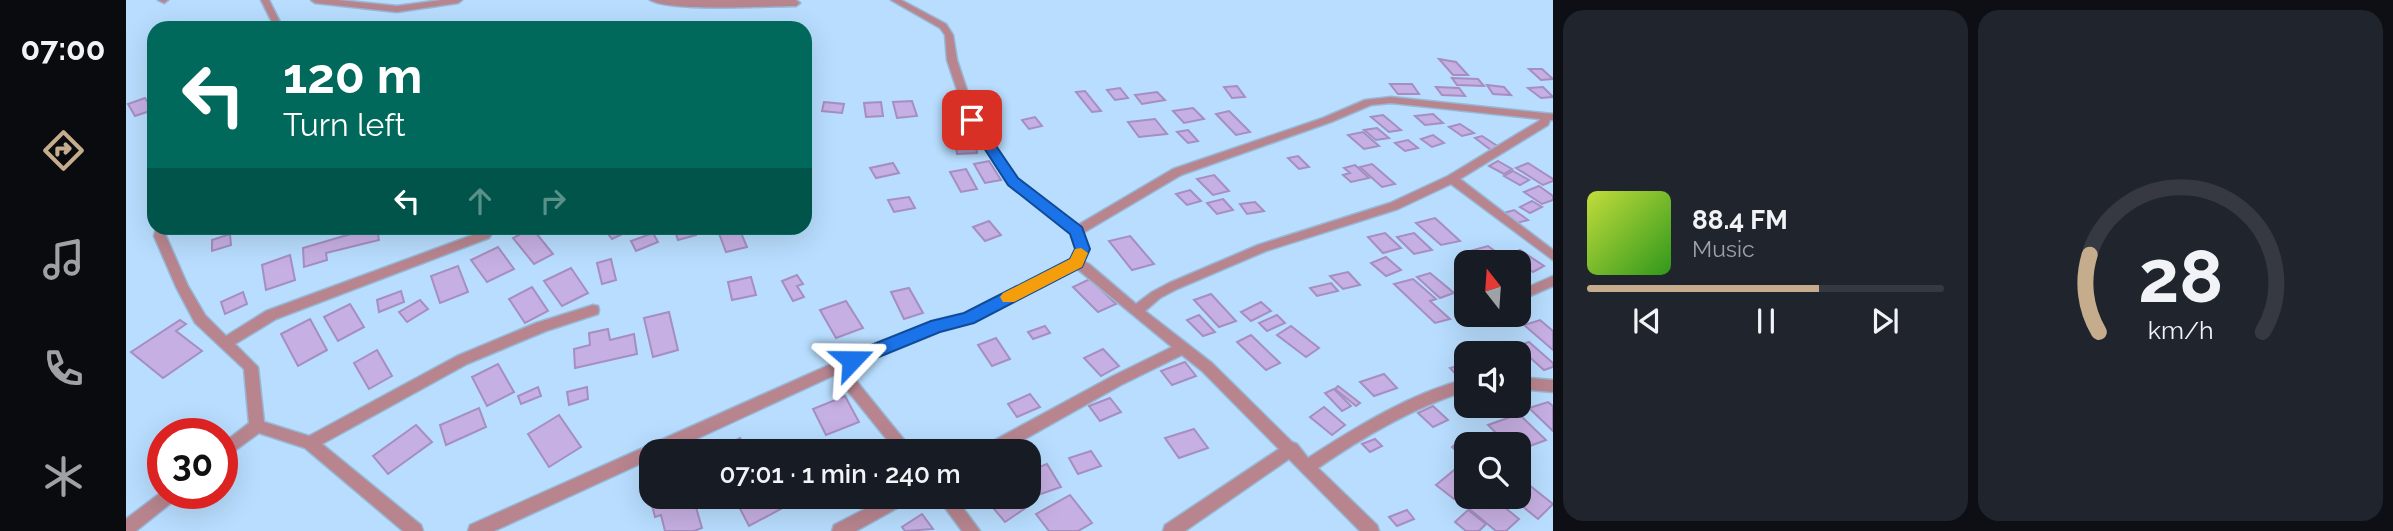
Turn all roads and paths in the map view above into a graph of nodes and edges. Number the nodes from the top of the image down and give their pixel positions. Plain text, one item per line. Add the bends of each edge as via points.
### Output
1 (265, 0) edge
2 (315, 0) edge
3 (458, 0) edge
4 (654, 0) edge
5 (895, 0) edge
6 (796, 3) dead end
7 (276, 21) edge
8 (1550, 117) edge
9 (1452, 179) junction
10 (1077, 231) junction
11 (160, 235) edge
12 (485, 235) dead end
13 (1553, 256) edge
14 (1076, 263) junction
15 (1553, 281) edge
16 (1531, 291) edge
17 (593, 310) dead end
18 (1136, 311) junction
19 (227, 342) junction
20 (1184, 348) junction
21 (852, 360) junction
22 (1531, 384) edge
23 (1553, 386) edge
24 (1454, 389) edge
25 (257, 426) junction
26 (679, 439) edge
27 (896, 439) edge
28 (1011, 439) edge
29 (238, 441) edge
30 (310, 443) junction
31 (1292, 449) junction
32 (639, 457) edge
33 (1309, 466) junction
34 (152, 509) edge
35 (881, 509) edge
36 (955, 509) edge
37 (126, 530) edge
38 (415, 531) edge
39 (476, 531) edge
40 (840, 531) edge
41 (972, 531) edge
42 (1171, 531) edge
43 (1371, 531) edge

1 - 7 street
2 - 3 street via 397,9
4 - 6 street
5 - 10 street via 943,26 979,131 1013,182
8 - 9 street
8 - 10 street via 1391,100 1369,102 1177,172
9 - 13 street
9 - 18 street via 1394,206 1262,248 1173,286
10 - 14 street via 1082,249
11 - 19 street via 194,308
12 - 19 street via 271,315
14 - 18 street
14 - 21 street via 968,318
15 - 16 street
17 - 30 street via 462,360
18 - 20 street
19 - 25 street via 251,367
20 - 28 street
20 - 31 street
21 - 26 street
21 - 27 street via 845,371 848,382
22 - 23 street
24 - 33 street via 1370,424
25 - 29 street
25 - 30 street
30 - 38 street
31 - 33 street
31 - 42 street
32 - 39 street
33 - 43 street
34 - 37 street
35 - 40 street
36 - 41 street

